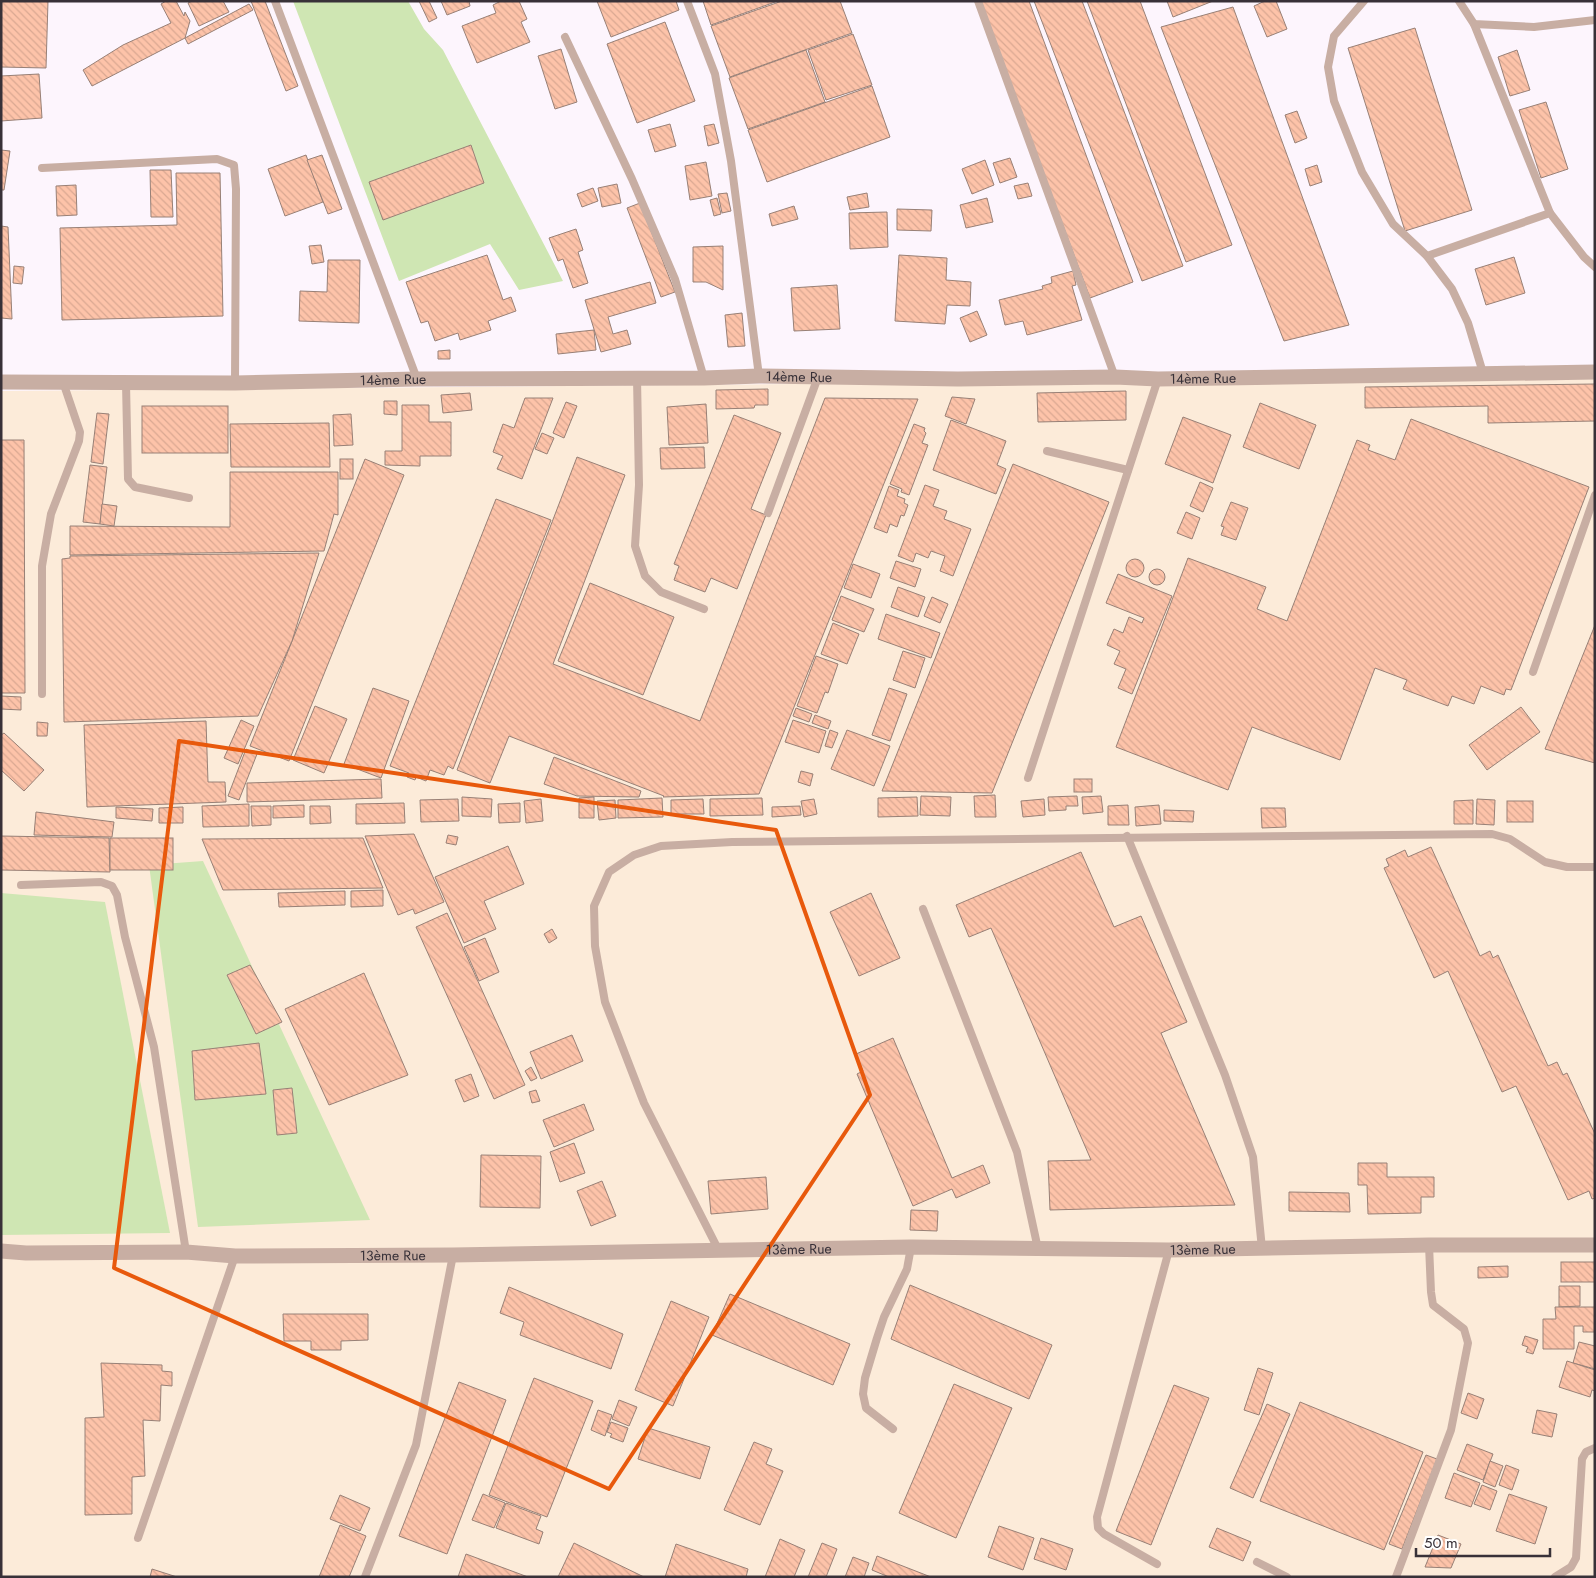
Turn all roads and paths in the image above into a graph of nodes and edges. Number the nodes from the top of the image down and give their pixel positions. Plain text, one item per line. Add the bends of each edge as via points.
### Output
1 (275, 1) edge
2 (688, 1) edge
3 (978, 1) edge
4 (1364, 1) edge
5 (1459, 1) edge
6 (1595, 20) edge
7 (1474, 24) junction
8 (565, 37) dead end
9 (42, 168) dead end
10 (1550, 213) junction
11 (1427, 256) junction
12 (1595, 266) edge
13 (1595, 372) edge
14 (1483, 373) junction
15 (759, 376) junction
16 (818, 377) junction
17 (1115, 377) junction
18 (417, 378) junction
19 (637, 378) junction
20 (704, 378) junction
21 (1158, 379) junction
22 (1, 382) edge
23 (63, 382) junction
24 (126, 383) junction
25 (235, 383) junction
26 (1047, 451) dead end
27 (1128, 470) junction
28 (1595, 495) edge
29 (189, 498) dead end
30 (768, 513) dead end
31 (704, 609) dead end
32 (1532, 672) dead end
33 (42, 694) dead end
34 (1028, 778) dead end
35 (1127, 836) junction
36 (1595, 867) edge
37 (21, 885) dead end
38 (923, 909) dead end
39 (1429, 1245) junction
40 (1595, 1245) edge
41 (911, 1247) junction
42 (1038, 1249) junction
43 (1262, 1249) junction
44 (1169, 1250) junction
45 (1, 1251) edge
46 (719, 1251) junction
47 (186, 1252) junction
48 (453, 1255) junction
49 (235, 1256) junction
50 (893, 1429) dead end
51 (1595, 1448) edge
52 (138, 1538) dead end
53 (1257, 1562) dead end
54 (1157, 1564) dead end
55 (365, 1577) edge
56 (1287, 1577) edge
57 (1396, 1577) edge
58 (1556, 1577) edge

1 - 18 lane
2 - 15 lane via 715,74 732,161
3 - 17 lane
4 - 11 lane via 1334,36 1328,67 1334,101 1362,172 1393,224
5 - 7 lane
6 - 7 lane via 1534,27
7 - 10 lane
8 - 20 lane via 675,279
9 - 25 lane via 217,159 234,165
10 - 11 lane
10 - 12 lane via 1584,257
11 - 14 lane via 1452,289 1468,323
13 - 14 street, 14ème Rue
14 - 21 street, 14ème Rue
15 - 16 street, 14ème Rue
15 - 20 street, 14ème Rue
16 - 17 street, 14ème Rue
16 - 30 lane
17 - 21 street, 14ème Rue
18 - 19 street, 14ème Rue
18 - 25 street, 14ème Rue
19 - 20 street, 14ème Rue
19 - 31 lane via 639,485 635,546 645,576 661,592
21 - 27 lane
22 - 23 street, 14ème Rue
23 - 24 street, 14ème Rue
23 - 33 lane via 80,441 51,514 42,566
24 - 25 street, 14ème Rue
24 - 29 lane via 128,479 135,487
26 - 27 lane
27 - 34 lane
28 - 32 lane
35 - 36 lane via 1492,834 1510,839 1545,862 1567,867
35 - 43 lane via 1224,1076 1253,1157
35 - 46 lane via 670,845 634,855 609,872 594,906 595,946 605,1002 644,1103
37 - 47 lane via 101,882 112,886 117,895 154,1047
38 - 42 lane via 1016,1152
39 - 40 street, 13ème Rue
39 - 43 street, 13ème Rue
39 - 57 lane via 1433,1305 1464,1330 1468,1343 1452,1430
41 - 42 street, 13ème Rue
41 - 46 street, 13ème Rue
41 - 50 lane via 907,1270 884,1316 863,1394 866,1408
42 - 44 street, 13ème Rue
43 - 44 street, 13ème Rue
44 - 54 lane via 1097,1518 1098,1528 1104,1534
45 - 47 street, 13ème Rue
46 - 48 street, 13ème Rue
47 - 49 street, 13ème Rue
48 - 49 street, 13ème Rue
48 - 55 lane via 416,1445
49 - 52 lane
51 - 58 lane via 1586,1452 1582,1459 1576,1558 1572,1567
53 - 56 lane

